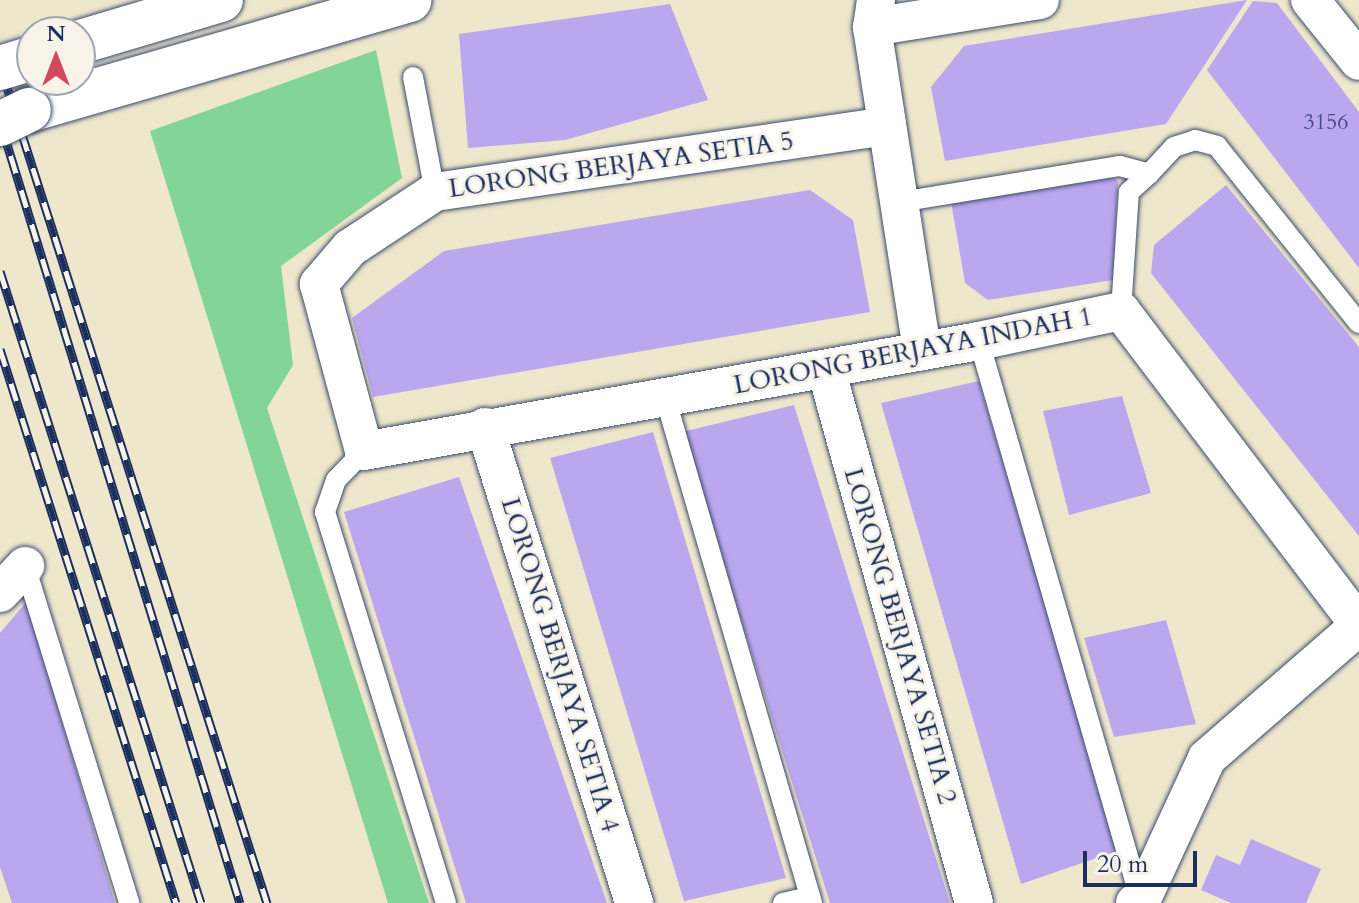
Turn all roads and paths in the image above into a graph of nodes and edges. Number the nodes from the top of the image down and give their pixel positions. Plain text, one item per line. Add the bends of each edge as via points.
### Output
1 (221, 0) edge
2 (409, 0) edge
3 (1040, 0) edge
4 (1310, 0) edge
5 (874, 14) edge
6 (96, 37) edge
7 (1359, 61) edge
8 (413, 77) dead end
9 (10, 117) edge
10 (887, 126) junction
11 (1149, 174) junction
12 (435, 192) junction
13 (900, 202) junction
14 (1121, 311) junction
15 (1359, 323) edge
16 (979, 341) junction
17 (922, 351) junction
18 (826, 369) junction
19 (665, 397) junction
20 (485, 427) junction
21 (364, 451) junction
22 (12, 580) edge
23 (1359, 626) edge
24 (811, 900) edge
25 (1138, 902) edge
26 (129, 903) edge
27 (446, 903) edge
28 (634, 903) edge
29 (783, 903) edge
30 (974, 903) edge

1 - 6 main road
2 - 9 main road
3 - 5 street
4 - 7 street
5 - 10 street
8 - 12 lane
10 - 12 street, LORONG BERJAYA SETIA 5
10 - 13 street
11 - 13 lane via 1120,166
11 - 14 lane via 1129,192
11 - 15 lane via 1174,147 1195,140 1217,146
12 - 21 street, LORONG BERJAYA SETIA 5 via 350,248 319,284
13 - 17 street
14 - 16 street, LORONG BERJAYA INDAH 1
14 - 23 street, LORONG BERJAYA INDAH 1
16 - 17 street, LORONG BERJAYA INDAH 1
16 - 25 lane
17 - 18 street, LORONG BERJAYA INDAH 1
18 - 19 street, LORONG BERJAYA INDAH 1
18 - 30 street, LORONG BERJAYA SETIA 2
19 - 20 street, LORONG BERJAYA INDAH 1
19 - 24 lane
20 - 21 street, LORONG BERJAYA INDAH 1
20 - 28 street, LORONG BERJAYA SETIA 4
21 - 27 lane via 336,480 325,512
22 - 26 lane
23 - 25 street via 1207,758
24 - 29 lane

